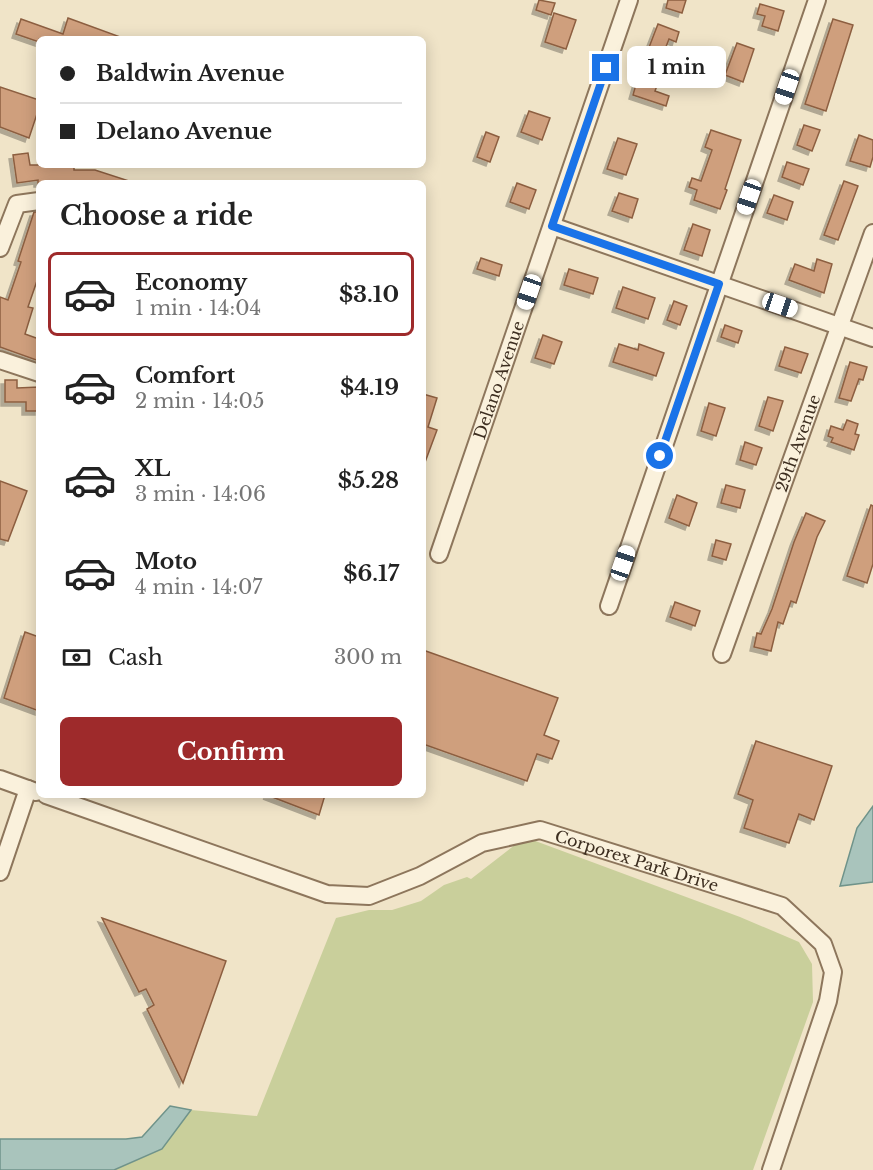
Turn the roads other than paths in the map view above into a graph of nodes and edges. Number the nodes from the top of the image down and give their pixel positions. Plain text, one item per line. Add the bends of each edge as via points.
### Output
1 (629, 0) edge
2 (817, 0) edge
3 (36, 201) edge
4 (552, 226) junction
5 (873, 233) edge
6 (0, 248) edge
7 (719, 284) junction
8 (841, 326) junction
9 (873, 338) edge
10 (0, 360) edge
11 (36, 372) edge
12 (439, 554) dead end
13 (609, 606) dead end
14 (722, 654) dead end
15 (0, 779) edge
16 (33, 791) edge
17 (55, 798) edge
18 (0, 872) edge
19 (771, 1170) edge

1 - 4 street, Delano Avenue
2 - 7 street
3 - 6 street via 17,204
4 - 7 street
4 - 12 street, Delano Avenue
5 - 8 street, 29th Avenue
7 - 8 street
7 - 13 street
8 - 9 street
8 - 14 street, 29th Avenue
10 - 11 street
15 - 16 street
16 - 18 street
17 - 19 street, Corporex Park Drive via 327,894 369,896 420,876 482,843 540,830 782,906 823,944 833,972 828,1001

